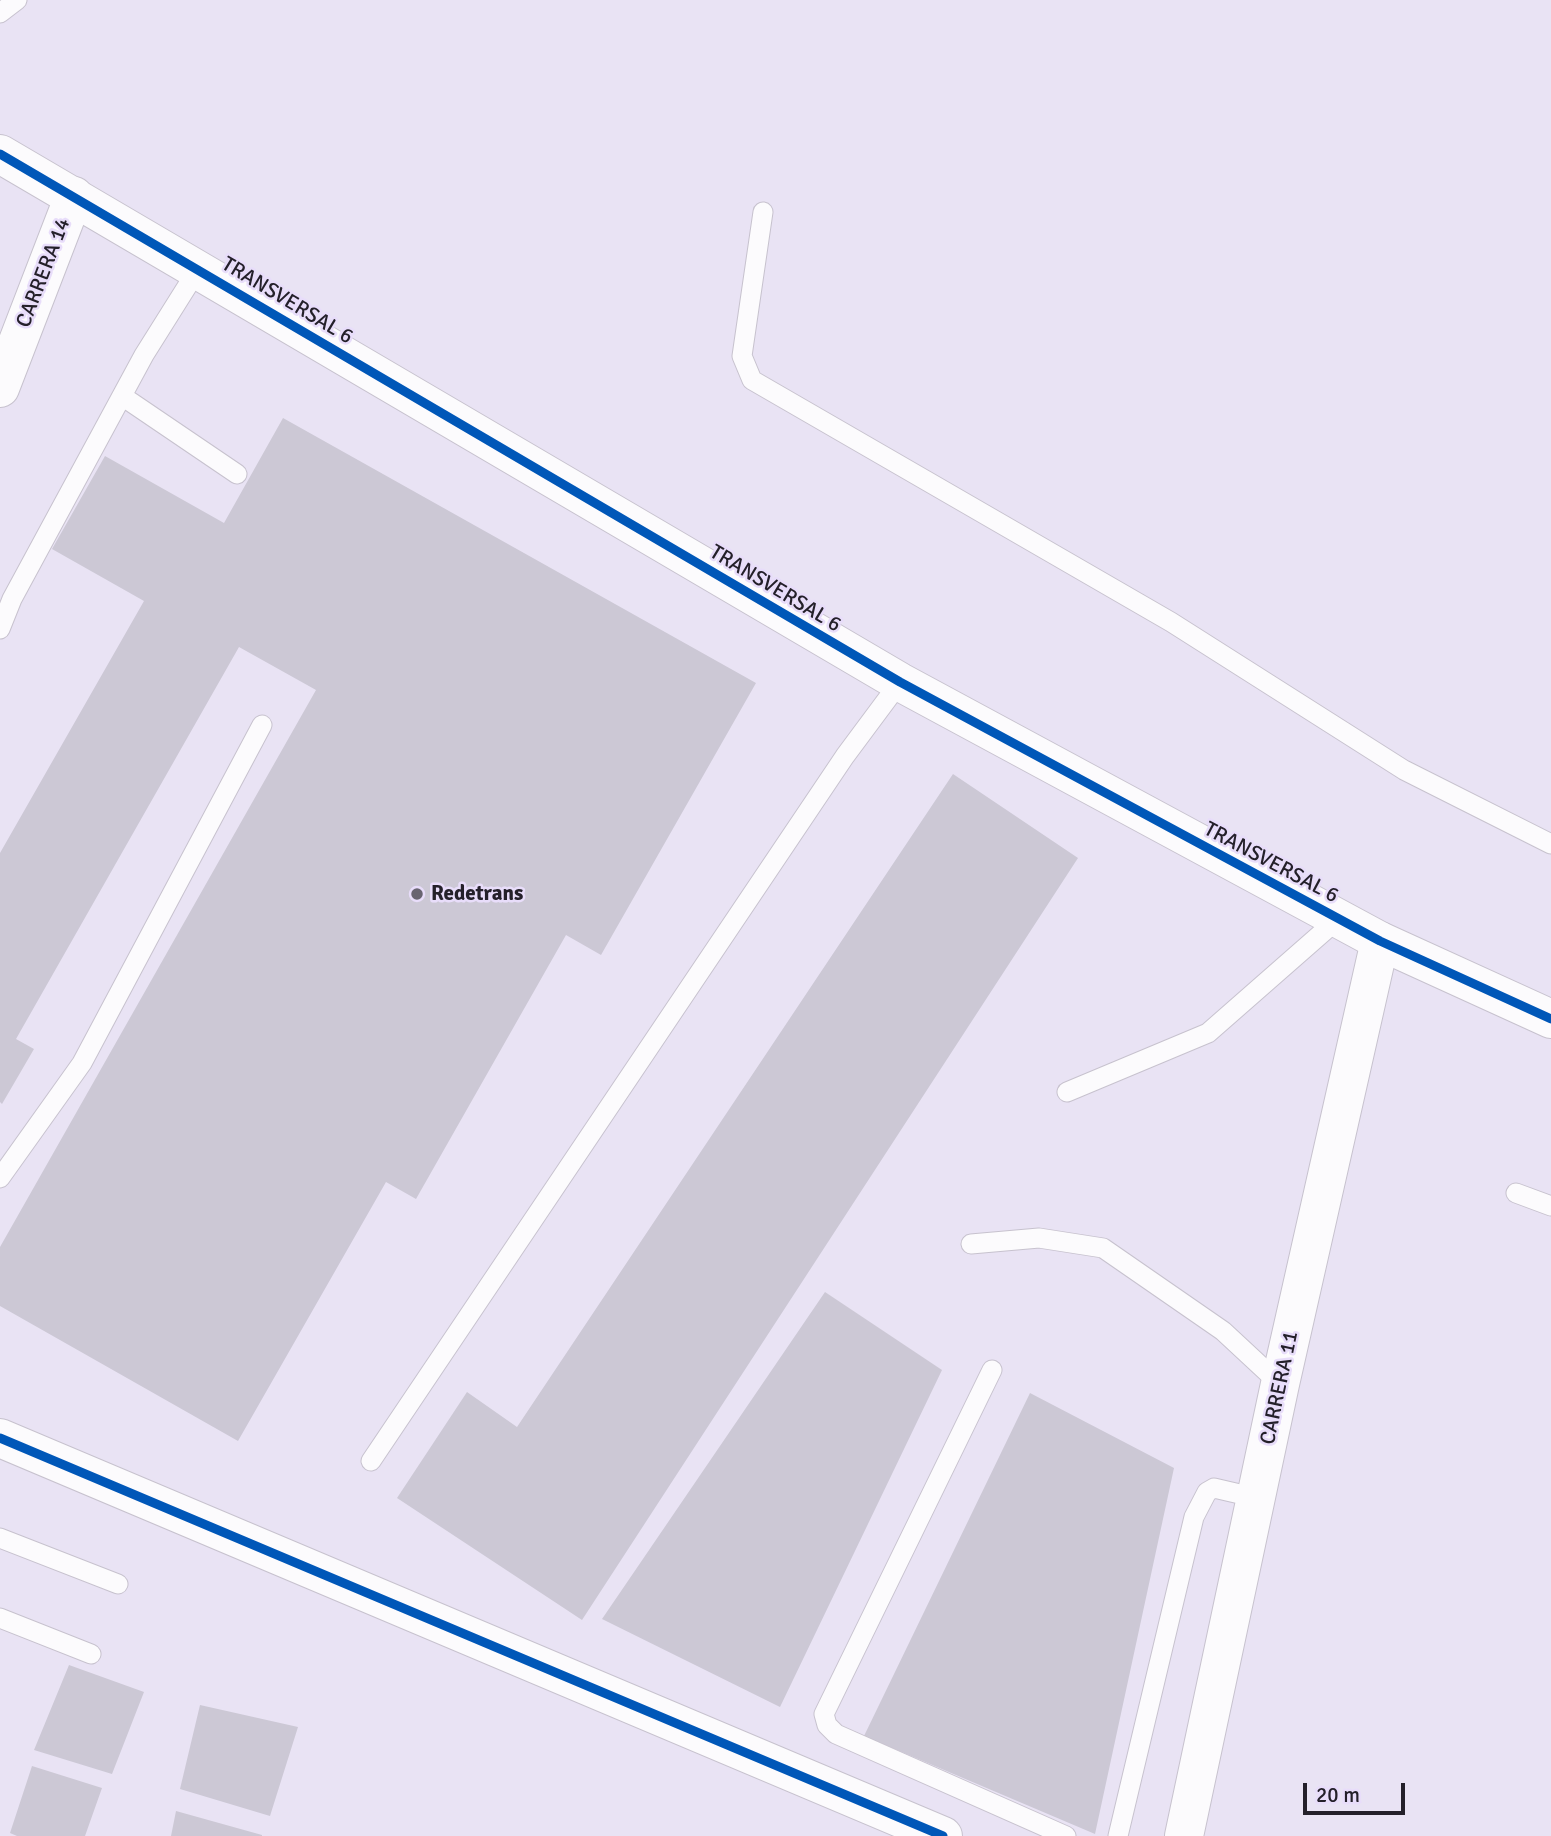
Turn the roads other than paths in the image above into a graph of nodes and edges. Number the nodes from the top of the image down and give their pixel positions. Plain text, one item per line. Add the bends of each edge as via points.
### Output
1 (17, 0) edge
2 (0, 13) edge
3 (0, 153) edge
4 (74, 196) junction
5 (763, 212) dead end
6 (198, 269) junction
7 (0, 388) edge
8 (122, 396) junction
9 (237, 474) dead end
10 (0, 629) edge
11 (900, 682) junction
12 (262, 725) dead end
13 (1551, 844) edge
14 (1338, 919) junction
15 (1380, 941) junction
16 (1551, 1020) edge
17 (1067, 1092) dead end
18 (0, 1178) edge
19 (1516, 1193) dead end
20 (1551, 1206) edge
21 (971, 1244) dead end
22 (992, 1370) dead end
23 (1280, 1384) junction
24 (0, 1438) edge
25 (371, 1461) dead end
26 (1257, 1498) junction
27 (0, 1538) edge
28 (118, 1584) dead end
29 (0, 1618) edge
30 (91, 1654) dead end
31 (943, 1836) edge
32 (1066, 1836) edge
33 (1118, 1836) edge
34 (1184, 1836) edge

1 - 2 lane
3 - 4 street, TRANSVERSAL 6
4 - 6 street, TRANSVERSAL 6
4 - 7 street, CARRERA 14
5 - 13 lane via 743,356 752,380 1171,622 1404,770
6 - 8 lane
6 - 11 street, TRANSVERSAL 6
8 - 9 lane
8 - 10 lane
11 - 14 street, TRANSVERSAL 6
11 - 25 lane via 837,768
12 - 18 lane via 82,1063
14 - 15 street, TRANSVERSAL 6
14 - 17 lane via 1208,1033
15 - 16 street, TRANSVERSAL 6
15 - 23 street, CARRERA 11
19 - 20 lane
21 - 23 lane via 1039,1238 1103,1248 1223,1331
22 - 32 lane via 824,1714 836,1734
23 - 26 street, CARRERA 11
24 - 31 street
26 - 33 lane via 1213,1488 1194,1517
26 - 34 street, CARRERA 11
27 - 28 lane
29 - 30 lane

